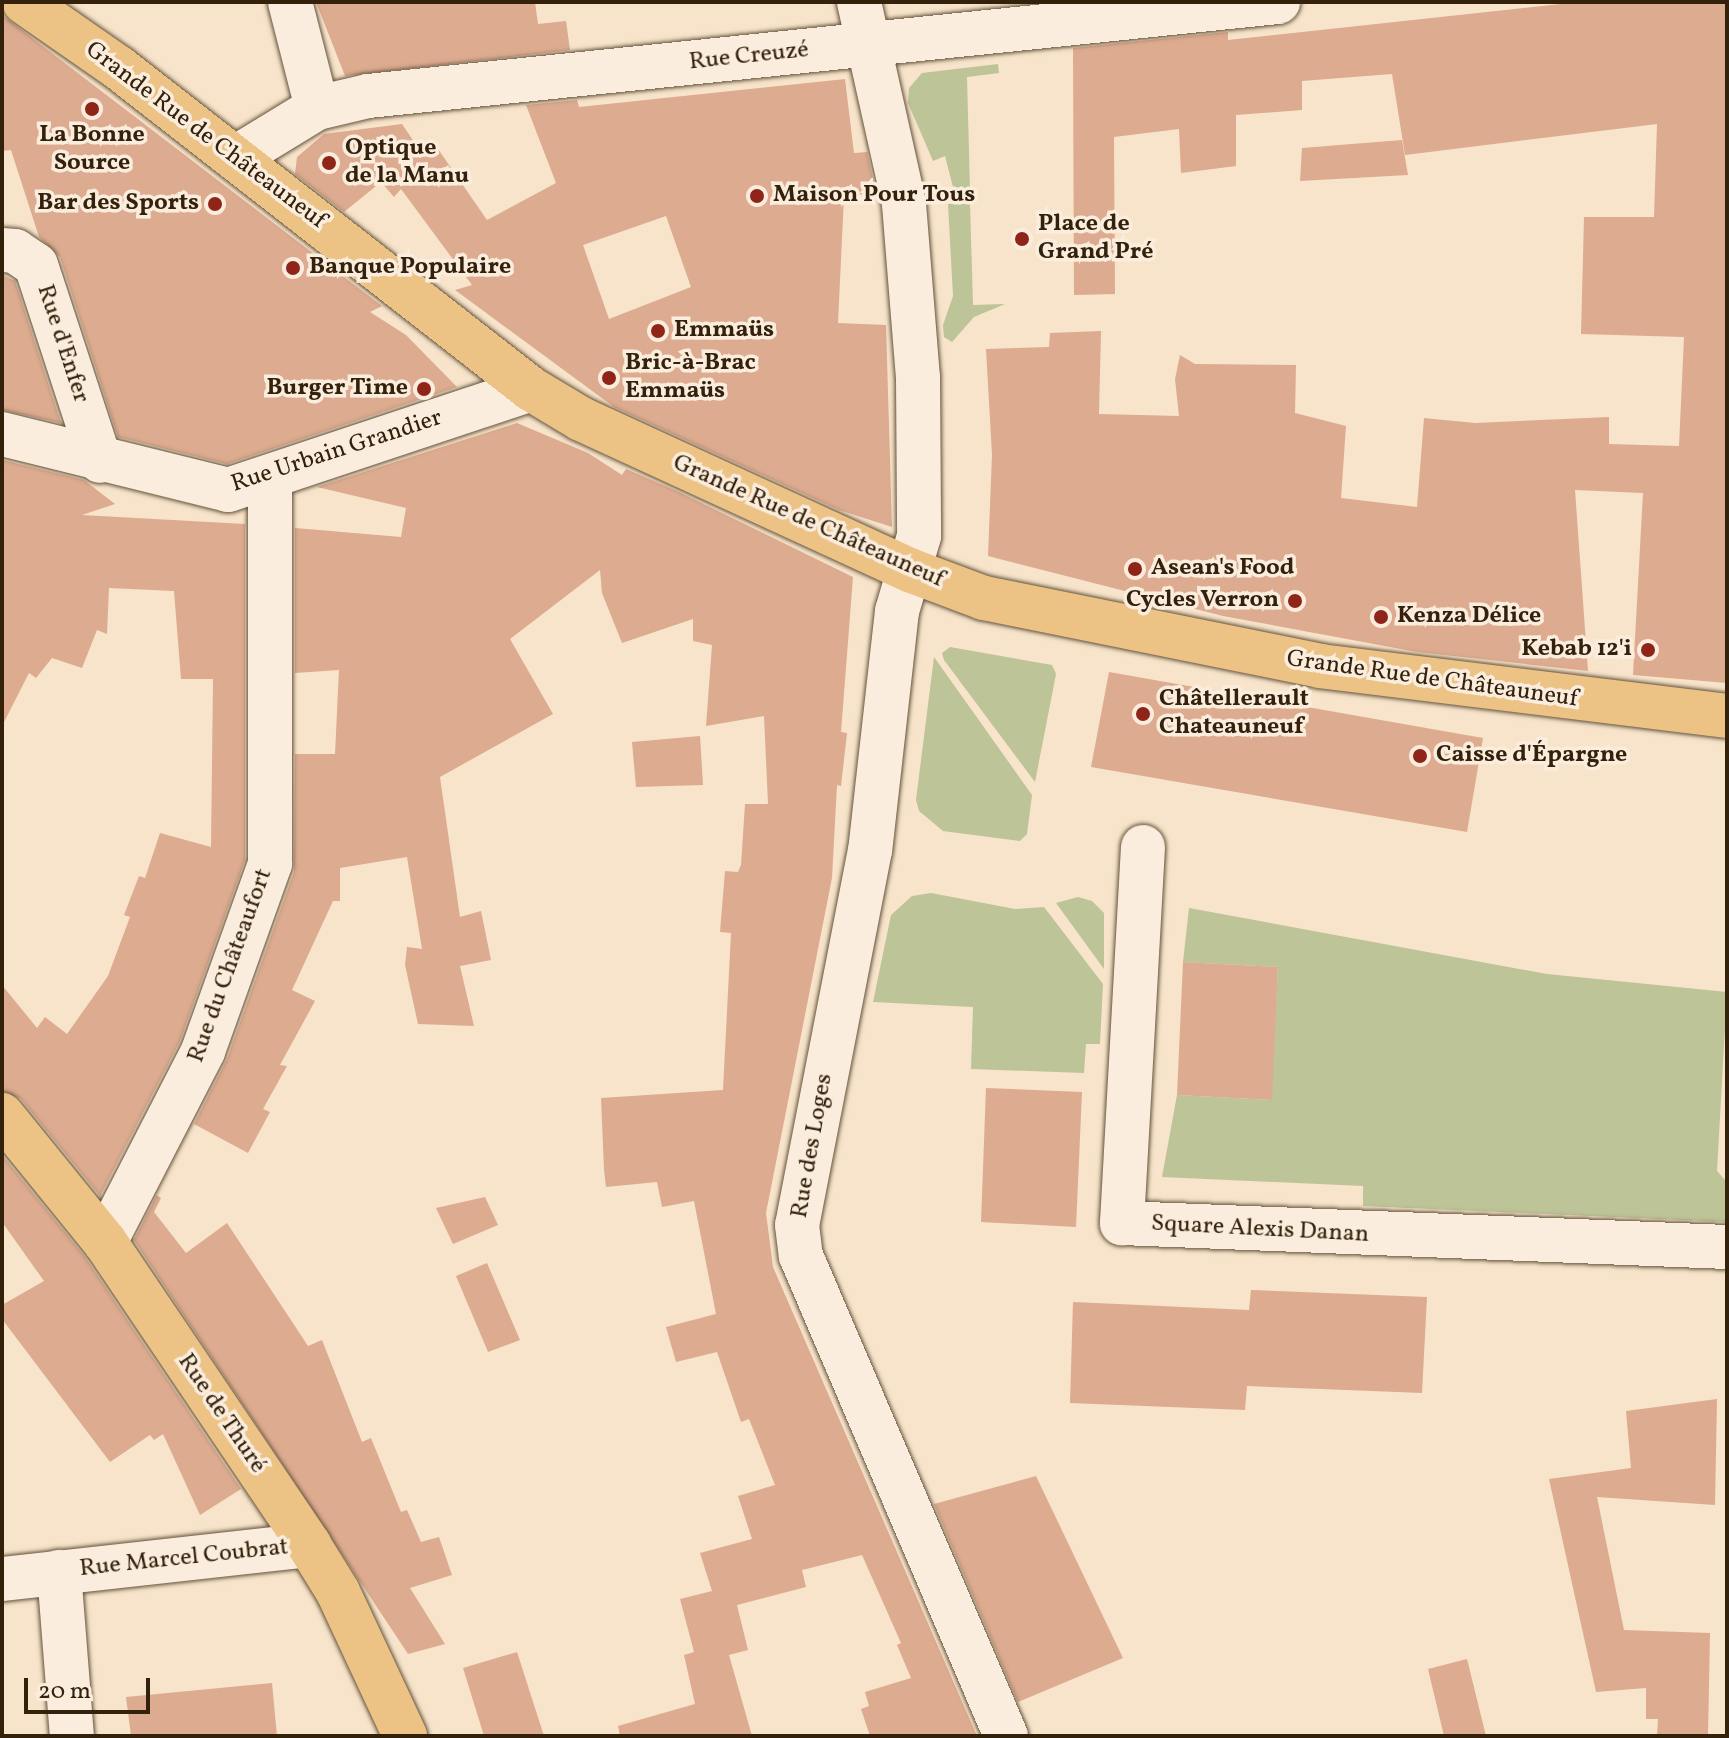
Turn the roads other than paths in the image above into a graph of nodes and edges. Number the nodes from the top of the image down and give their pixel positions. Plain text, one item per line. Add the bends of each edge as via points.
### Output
1 (24, 2) edge
2 (290, 2) edge
3 (859, 2) edge
4 (1278, 2) edge
5 (865, 46) junction
6 (317, 108) junction
7 (235, 158) junction
8 (2, 250) edge
9 (531, 389) junction
10 (2, 434) edge
11 (100, 461) junction
12 (270, 478) junction
13 (912, 571) junction
14 (1727, 716) edge
15 (1143, 847) dead end
16 (2, 1115) edge
17 (105, 1242) junction
18 (1727, 1247) edge
19 (309, 1545) junction
20 (59, 1572) junction
21 (2, 1579) edge
22 (72, 1736) edge
23 (405, 1736) edge
24 (1006, 1736) edge

1 - 7 main road, Grande Rue de Châteauneuf
2 - 6 street
3 - 5 street, Rue des Loges
4 - 5 street, Rue Creuzé
5 - 6 street, Rue Creuzé via 368,96
5 - 13 street, Rue des Loges via 895,151 911,268 921,474
6 - 7 street, Rue Creuzé
7 - 9 main road, Grande Rue de Châteauneuf
8 - 11 street, Rue d'Enfer via 15,251 36,265
9 - 12 street, Rue Urbain Grandier
9 - 13 main road, Grande Rue de Châteauneuf via 581,419
10 - 11 street, Rue Urbain Grandier
11 - 12 street, Rue Urbain Grandier via 228,490
12 - 17 street, Rue du Châteaufort via 270,864 203,1051
13 - 14 main road, Grande Rue de Châteauneuf via 984,598 1304,663
13 - 24 street, Rue des Loges via 897,611 870,850 797,1225 801,1256
15 - 18 street, Square Alexis Danan via 1122,1223
16 - 17 main road, Rue de Thuré
17 - 19 main road, Rue de Thuré
19 - 20 street, Rue Marcel Coubrat
19 - 23 main road, Rue de Thuré via 338,1592
20 - 21 street, Rue Marcel Coubrat
20 - 22 street, Rue Marcel Coubrat

